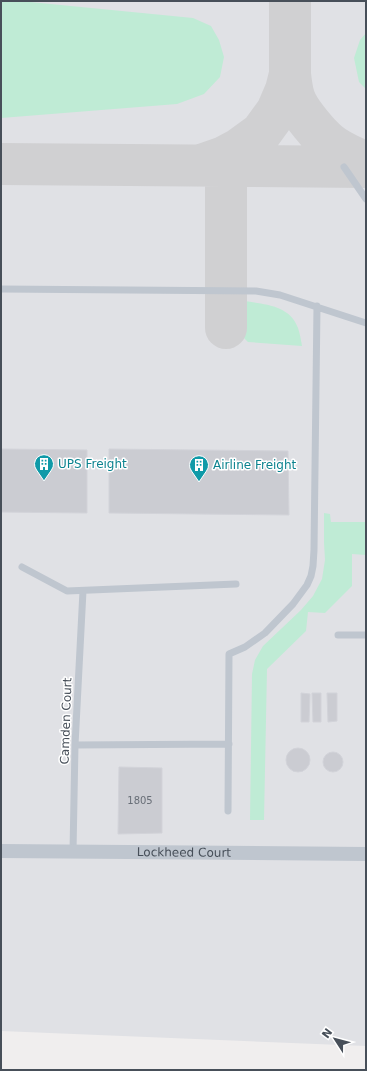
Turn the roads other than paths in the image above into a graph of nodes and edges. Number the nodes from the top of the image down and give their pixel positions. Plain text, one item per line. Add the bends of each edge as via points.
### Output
1 (344, 167) dead end
2 (366, 199) edge
3 (1, 289) edge
4 (317, 306) junction
5 (366, 322) edge
6 (22, 567) dead end
7 (236, 584) dead end
8 (83, 591) junction
9 (338, 635) dead end
10 (366, 635) edge
11 (229, 744) junction
12 (75, 745) junction
13 (228, 811) dead end
14 (1, 851) edge
15 (73, 852) junction
16 (366, 854) edge

1 - 2 lane
3 - 4 lane via 256,291 280,294
4 - 5 lane
4 - 11 lane via 314,550 311,576 293,604 265,633 245,647 229,654
6 - 8 lane via 67,591
7 - 8 lane
8 - 12 lane, Camden Court
9 - 10 lane
11 - 12 lane
11 - 13 lane
12 - 15 lane, Camden Court
14 - 15 street, Lockheed Court
15 - 16 street, Lockheed Court

